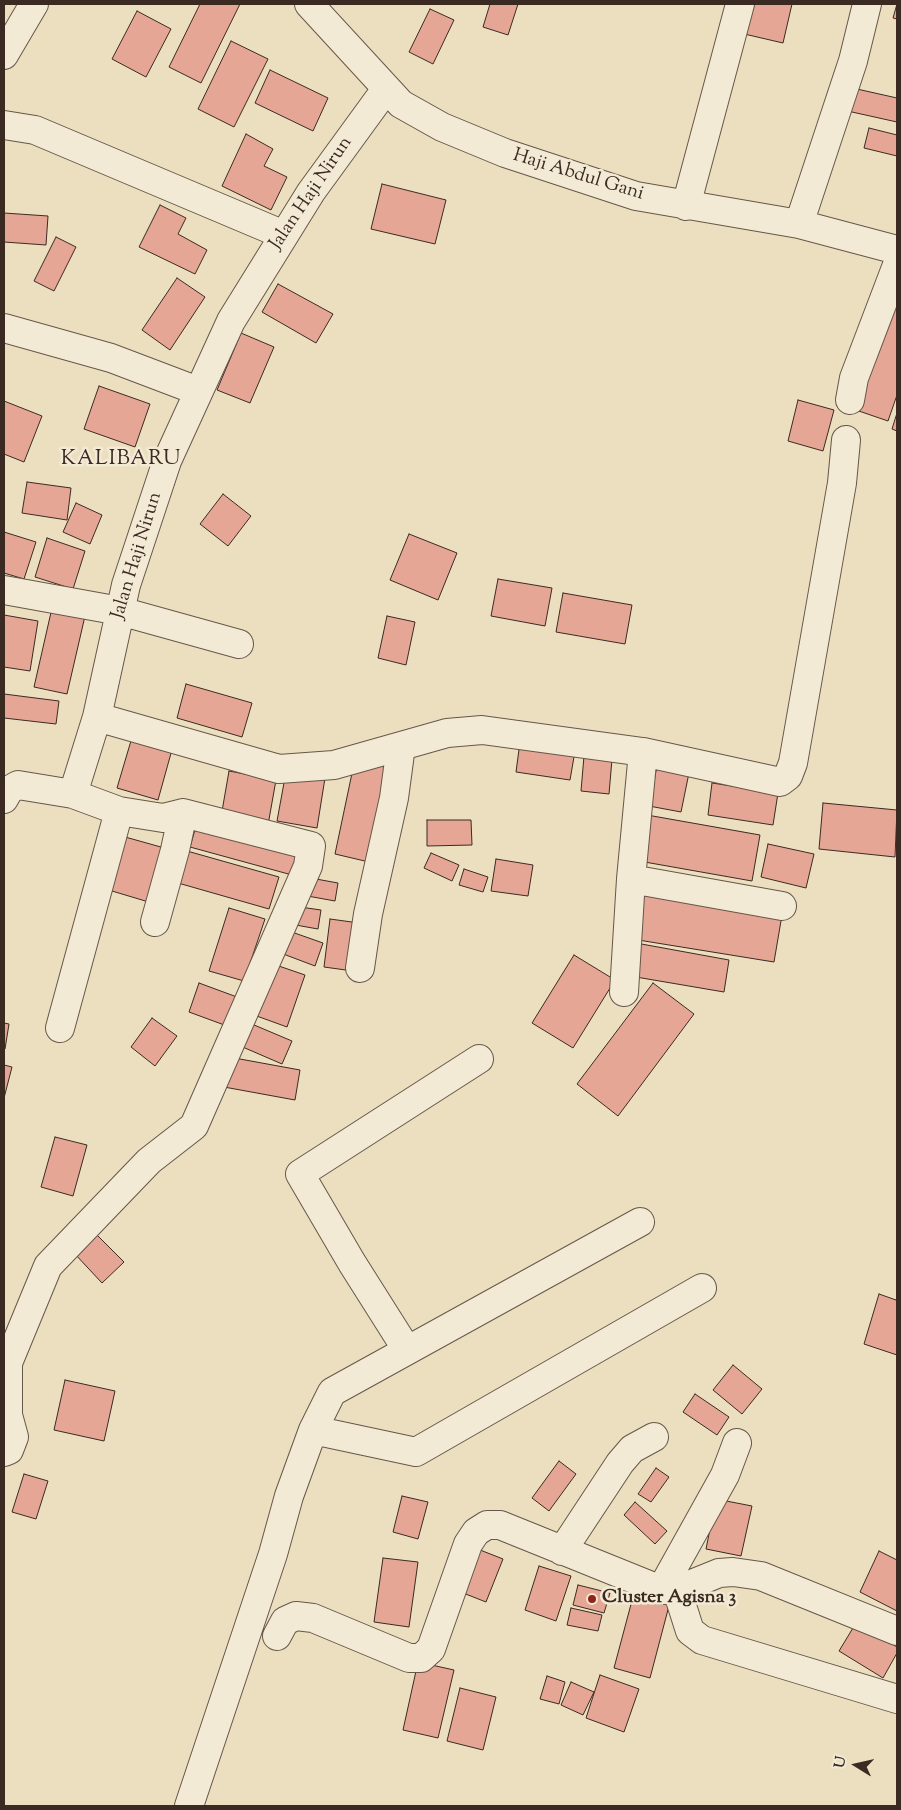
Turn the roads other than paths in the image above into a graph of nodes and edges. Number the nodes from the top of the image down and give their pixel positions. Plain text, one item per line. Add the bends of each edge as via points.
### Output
1 (34, 4) edge
2 (309, 4) edge
3 (740, 4) edge
4 (867, 4) edge
5 (4, 55) edge
6 (386, 89) junction
7 (4, 125) edge
8 (686, 206) junction
9 (799, 224) junction
10 (284, 235) junction
11 (897, 250) edge
12 (897, 265) edge
13 (4, 328) edge
14 (198, 391) junction
15 (850, 400) dead end
16 (846, 440) dead end
17 (4, 590) edge
18 (120, 611) junction
19 (239, 644) dead end
20 (97, 717) junction
21 (401, 746) junction
22 (643, 752) junction
23 (73, 794) junction
24 (4, 799) edge
25 (118, 811) junction
26 (183, 813) junction
27 (631, 879) junction
28 (782, 906) dead end
29 (154, 922) dead end
30 (360, 968) dead end
31 (624, 992) dead end
32 (60, 1028) dead end
33 (479, 1059) dead end
34 (640, 1222) dead end
35 (702, 1288) dead end
36 (407, 1350) junction
37 (313, 1430) junction
38 (654, 1437) dead end
39 (737, 1443) dead end
40 (4, 1452) edge
41 (562, 1551) junction
42 (669, 1590) junction
43 (897, 1632) edge
44 (278, 1636) dead end
45 (897, 1699) edge
46 (189, 1806) edge

1 - 5 street
2 - 6 street, Haji Abdul Gani
3 - 8 street
4 - 9 street via 853,61
6 - 8 street, Haji Abdul Gani via 401,104 442,127 505,153 636,196
6 - 10 street, Jalan Haji Nirun
7 - 10 street via 35,130
8 - 9 street, Haji Abdul Gani
9 - 11 street, Haji Abdul Gani
10 - 14 street, Jalan Haji Nirun via 231,321
12 - 15 street via 854,378
13 - 14 street via 111,358
14 - 18 street, Jalan Haji Nirun via 167,461
16 - 22 street via 842,483 795,753 788,776 780,782
17 - 18 street
18 - 19 street
18 - 20 street, Jalan Haji Nirun
20 - 21 street via 279,769 334,765
20 - 23 street, Jalan Haji Nirun
21 - 22 street via 447,733 482,730
21 - 30 street via 394,798 368,914
22 - 27 street
23 - 24 street via 18,785 9,790
23 - 25 street
25 - 26 street via 163,818
25 - 32 street
26 - 29 street via 176,850
26 - 40 street via 311,846 308,866 194,1126 149,1161 48,1266 8,1364 8,1415 14,1437 9,1450
27 - 28 street
27 - 31 street
33 - 36 street via 300,1174
34 - 36 street
35 - 37 street via 416,1452
36 - 37 street via 332,1392
37 - 46 street
38 - 41 street via 632,1449 620,1463
39 - 42 street via 725,1475
41 - 42 street
41 - 44 street via 500,1525 486,1525 476,1532 468,1544 431,1649 421,1658 409,1658 313,1618 296,1616 285,1621
42 - 43 street via 719,1573 761,1576
42 - 45 street via 690,1631 702,1640

